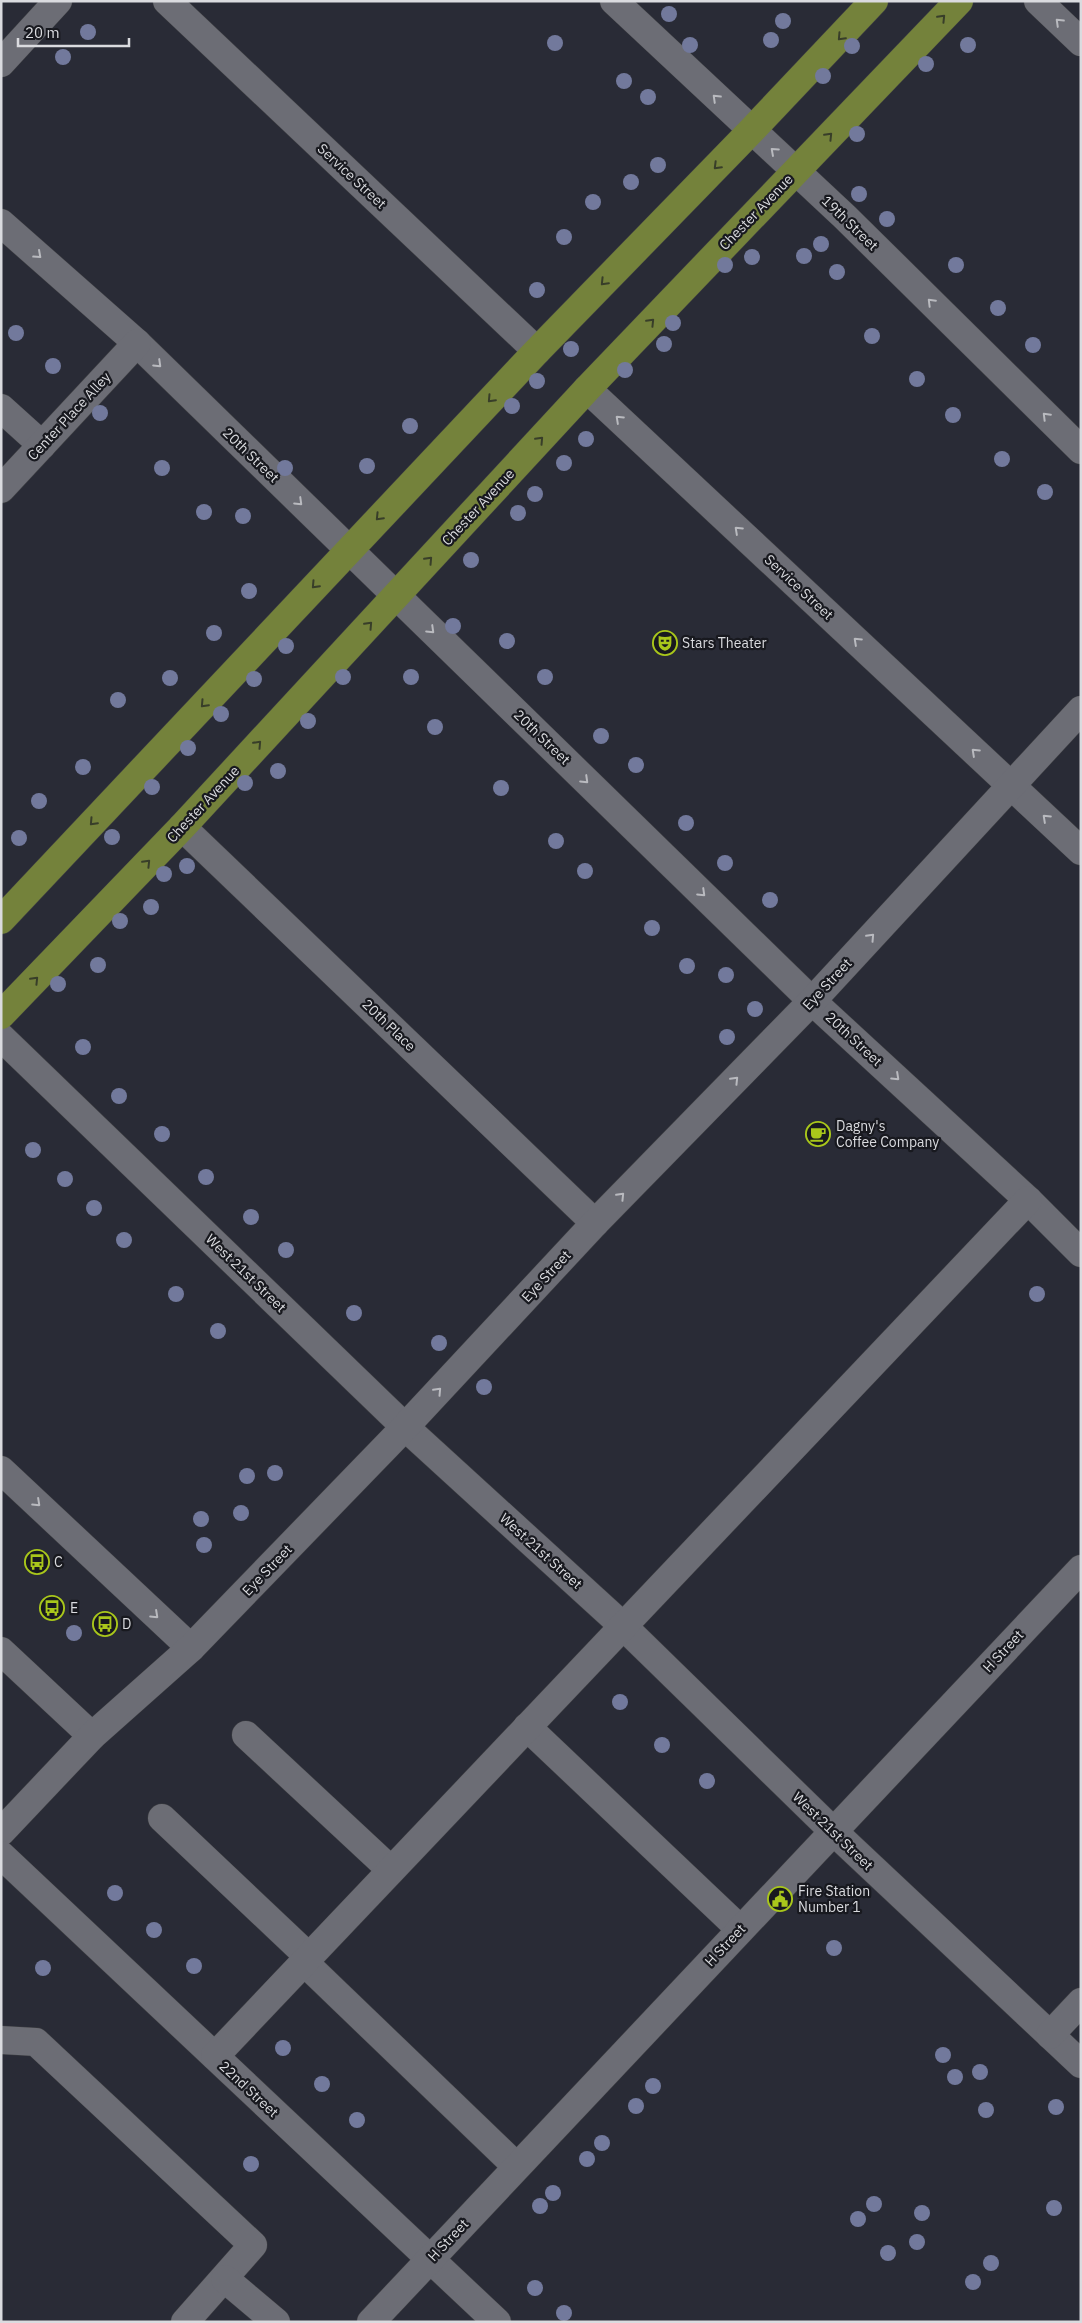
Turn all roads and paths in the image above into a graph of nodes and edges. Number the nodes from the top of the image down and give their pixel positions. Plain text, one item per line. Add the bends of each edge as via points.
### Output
1 (58, 1) edge
2 (167, 1) edge
3 (614, 1) edge
4 (874, 1) edge
5 (958, 1) edge
6 (1038, 1) edge
7 (1081, 42) edge
8 (1, 63) edge
9 (752, 131) junction
10 (796, 171) junction
11 (1, 223) edge
12 (137, 343) junction
13 (537, 351) junction
14 (587, 389) junction
15 (1, 408) edge
16 (42, 445) junction
17 (1081, 450) edge
18 (1, 489) edge
19 (349, 550) junction
20 (396, 596) junction
21 (1081, 710) edge
22 (1011, 785) junction
23 (182, 827) junction
24 (1081, 851) edge
25 (1, 920) edge
26 (812, 1000) junction
27 (1, 1015) edge
28 (1, 1037) edge
29 (1028, 1200) junction
30 (596, 1223) junction
31 (1081, 1253) edge
32 (405, 1427) junction
33 (1, 1470) edge
34 (1081, 1569) edge
35 (623, 1626) junction
36 (191, 1648) junction
37 (1, 1651) edge
38 (528, 1727) junction
39 (246, 1735) dead end
40 (92, 1736) junction
41 (162, 1818) dead end
42 (833, 1831) junction
43 (1, 1832) edge
44 (1, 1855) edge
45 (391, 1870) junction
46 (740, 1929) junction
47 (306, 1959) junction
48 (1081, 2002) edge
49 (1050, 2035) junction
50 (1, 2040) edge
51 (215, 2056) junction
52 (1081, 2064) edge
53 (516, 2166) junction
54 (430, 2259) junction
55 (225, 2278) junction
56 (185, 2322) edge
57 (276, 2322) edge
58 (371, 2322) edge
59 (497, 2322) edge

1 - 8 street
2 - 13 street, Service Street
9 -> 3 street, 19th Street
4 -> 9 main road
10 -> 5 main road, Chester Avenue
7 -> 6 street
10 -> 9 street, 19th Street
9 -> 13 main road
14 -> 10 main road, Chester Avenue
17 -> 10 street, 19th Street
11 -> 12 street, 20th Street
12 - 16 street, Center Place Alley
12 -> 19 street, 20th Street
13 -> 19 main road
20 -> 14 main road, Chester Avenue
22 -> 14 street, Service Street
15 - 16 street
16 - 18 street, Center Place Alley
19 - 20 street, 20th Street
19 -> 25 main road
23 -> 20 main road, Chester Avenue
20 -> 26 street, 20th Street
21 - 22 street, Eye Street
24 -> 22 street, Service Street
26 -> 22 street, Eye Street
27 -> 23 main road, Chester Avenue
23 - 30 street, 20th Place
26 -> 29 street, 20th Street
30 -> 26 street, Eye Street
28 - 32 street, West 21st Street
29 - 31 street, 20th Street
29 - 35 street
32 -> 30 street, Eye Street
32 - 35 street, West 21st Street
32 - 36 street, Eye Street
33 -> 36 street
34 - 42 street, H Street
35 - 38 street
35 - 42 street, West 21st Street
36 - 40 street, Eye Street
37 - 40 street
38 - 45 street
38 - 46 street
39 - 45 street
40 - 43 street, Eye Street
41 - 47 street
42 - 46 street, H Street
42 - 49 street, West 21st Street
44 - 51 street, 22nd Street
45 - 47 street
46 - 53 street, H Street
47 - 51 street
47 - 53 street
48 - 49 street
49 - 52 street, West 21st Street
50 - 55 street via 36,2042 253,2245
51 - 54 street, 22nd Street
53 - 54 street, H Street
54 - 58 street, H Street
54 - 59 street, 22nd Street
55 - 56 street
55 - 57 street

